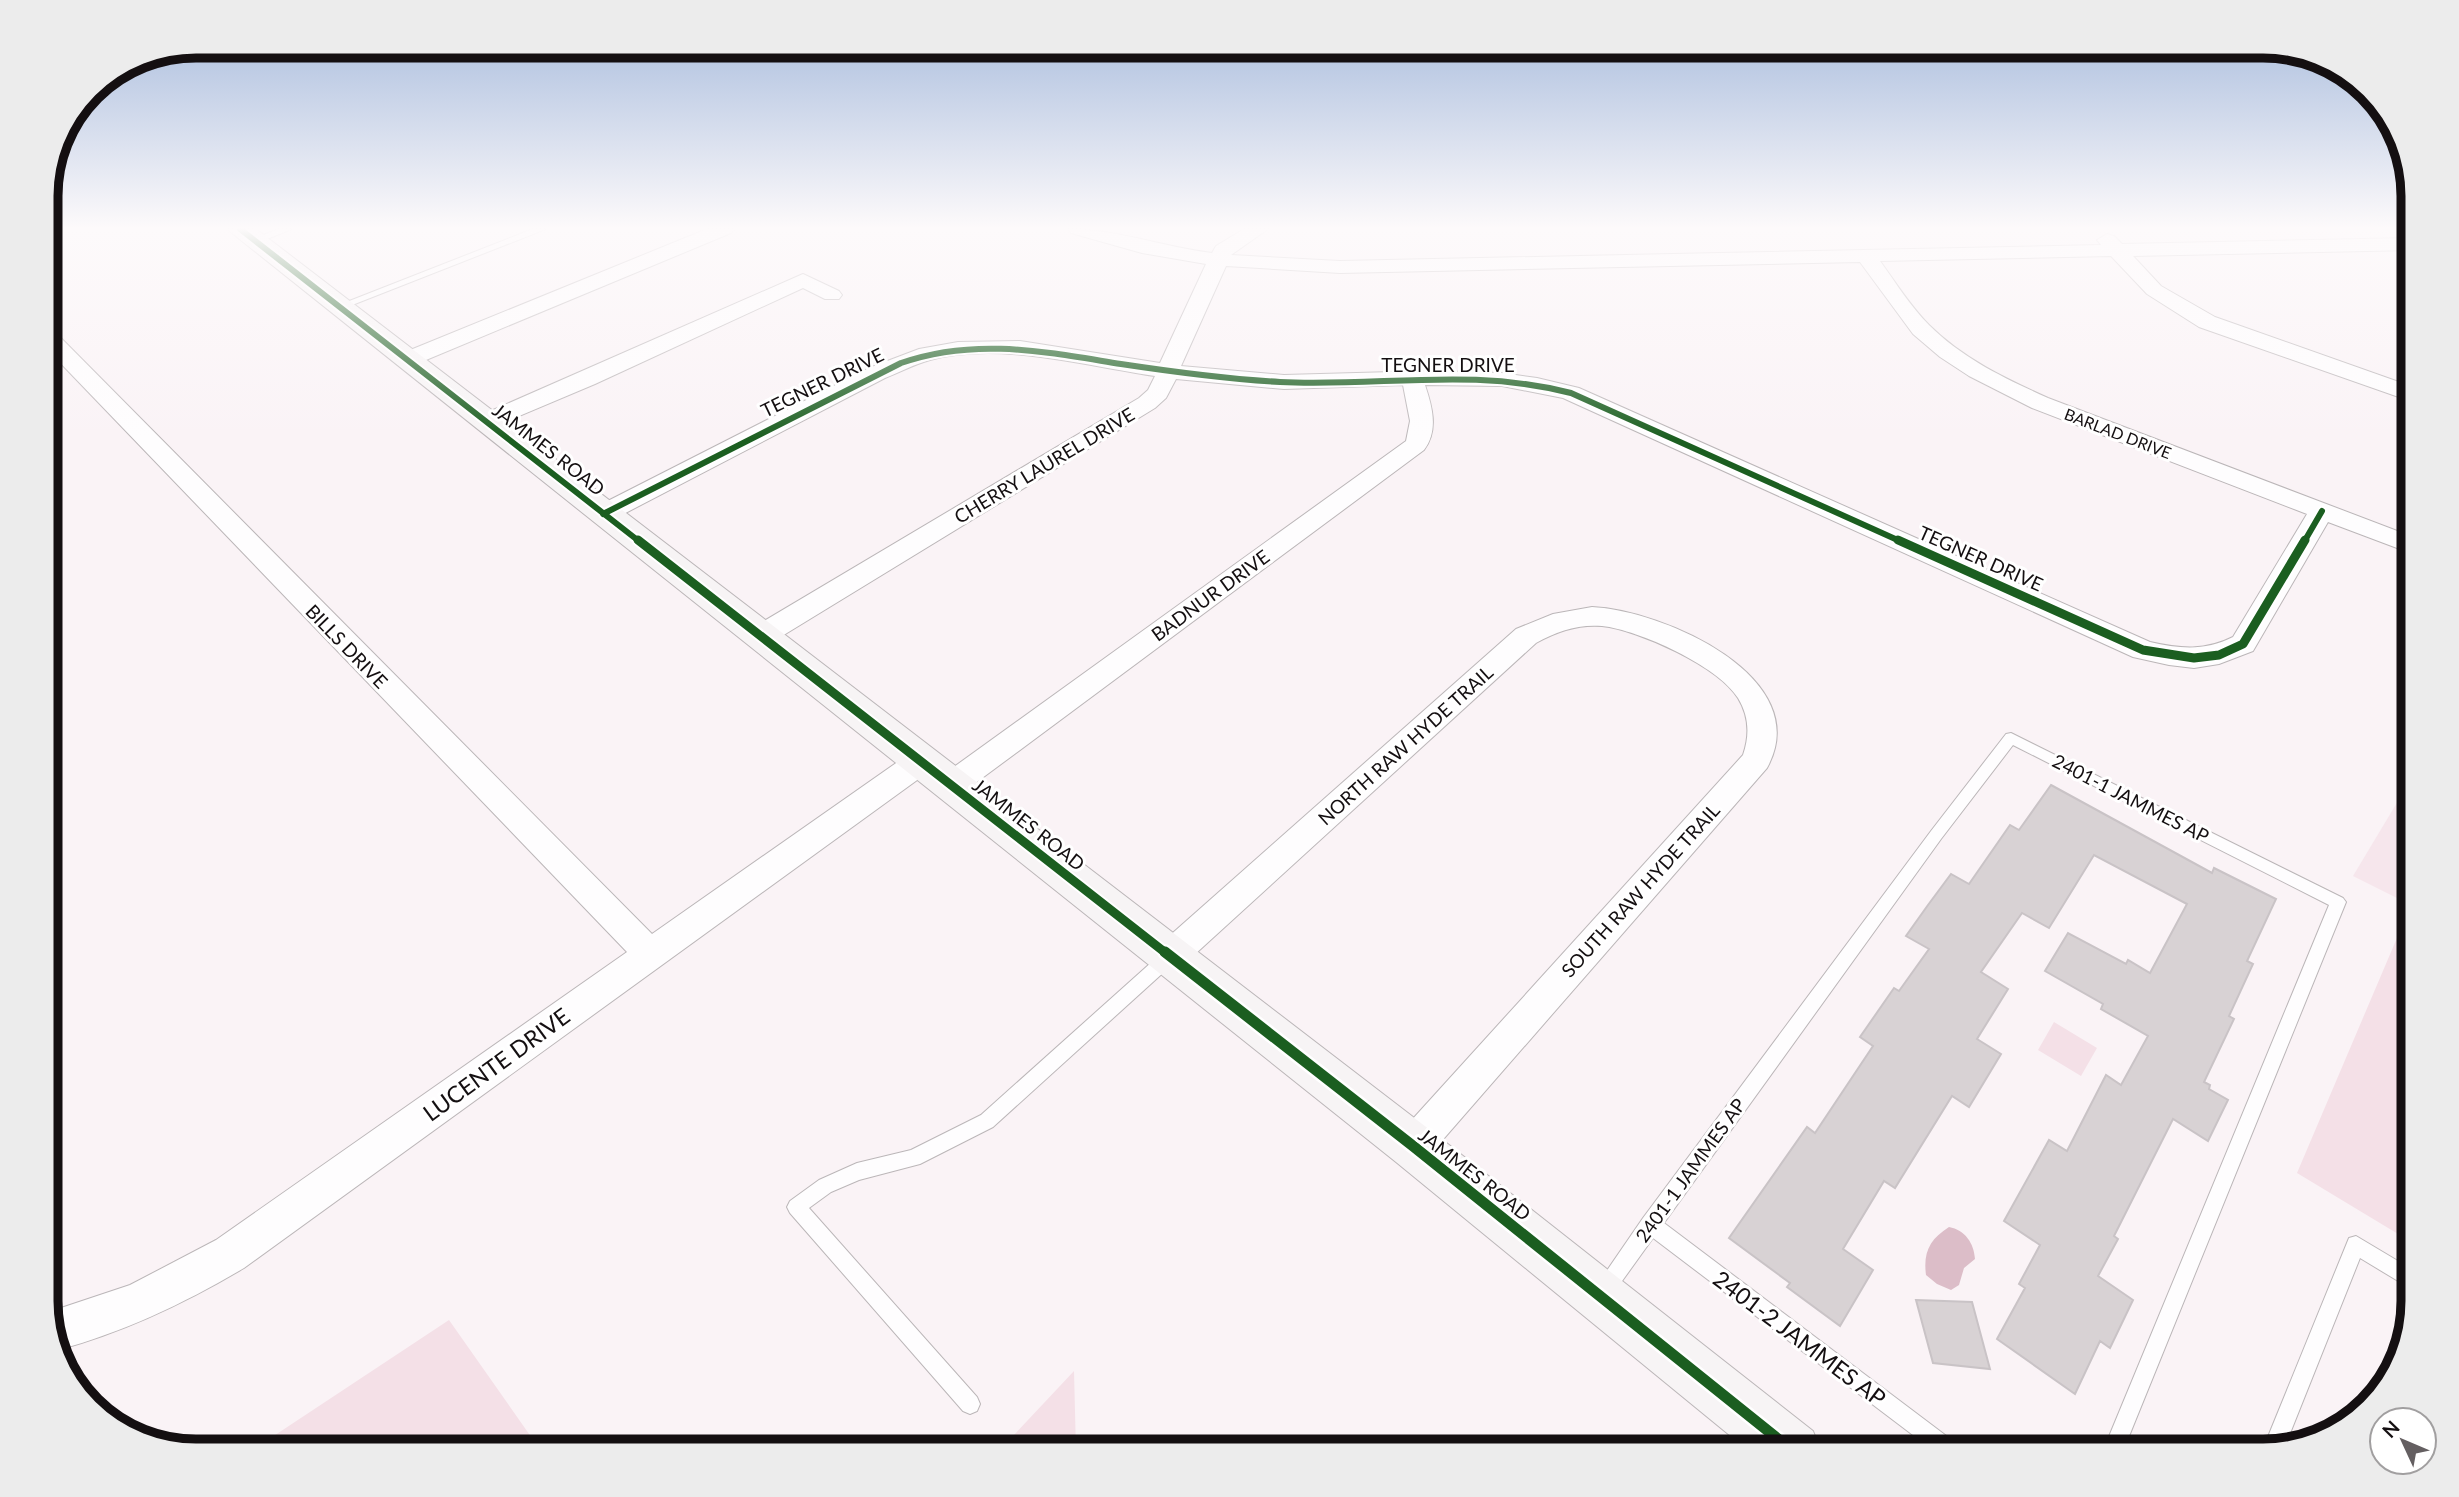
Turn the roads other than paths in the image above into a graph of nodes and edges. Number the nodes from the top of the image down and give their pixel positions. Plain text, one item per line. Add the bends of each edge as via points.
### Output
1 (328, 299) edge
2 (359, 299) edge
3 (554, 299) edge
4 (762, 299) edge
5 (1201, 299) edge
6 (1904, 299) edge
7 (2169, 299) edge
8 (338, 307) junction
9 (58, 348) edge
10 (406, 360) junction
11 (1169, 370) junction
12 (1413, 381) junction
13 (2401, 391) edge
14 (485, 422) junction
15 (2322, 511) junction
16 (603, 514) junction
17 (2401, 541) edge
18 (759, 637) junction
19 (1670, 640) joint
20 (935, 774) junction
21 (650, 954) junction
22 (1170, 956) junction
23 (1413, 1146) junction
24 (1650, 1224) junction
25 (2401, 1273) edge
26 (1600, 1295) junction
27 (60, 1329) edge
28 (970, 1404) dead end
29 (2277, 1438) edge
30 (1778, 1439) edge
31 (1934, 1439) edge
32 (2118, 1439) edge

1 - 8 street, JAMMES ROAD
2 - 8 lane
3 - 10 street
4 - 14 street
5 - 11 street, CHERRY LAUREL DRIVE
6 - 15 street, BARLAD DRIVE via 1922,330 1968,367 2040,403
7 - 13 street via 2207,322
8 - 10 street, JAMMES ROAD
9 - 21 street, BILLS DRIVE
10 - 14 street, JAMMES ROAD
11 - 12 street, TEGNER DRIVE via 1285,382
11 - 16 street, TEGNER DRIVE via 1020,348 958,349 927,355 877,373
11 - 18 street, CHERRY LAUREL DRIVE via 1158,393 1147,403
12 - 15 street, TEGNER DRIVE via 1518,380 1571,393 2143,650 2173,658 2202,659 2226,654 2243,644
12 - 20 street, BADNUR DRIVE via 1423,415 1423,430 1416,444
14 - 16 street, JAMMES ROAD
15 - 17 street, BARLAD DRIVE
16 - 18 street, JAMMES ROAD
18 - 20 street, JAMMES ROAD
19 - 22 street, NORTH RAW HYDE TRAIL via 1634,623 1604,617 1568,617 1526,636
19 - 23 street, SOUTH RAW HYDE TRAIL via 1720,665 1743,684 1764,733 1756,760
20 - 21 street, LUCENTE DRIVE
20 - 22 street, JAMMES ROAD
21 - 27 street, LUCENTE DRIVE via 230,1254 128,1307
22 - 23 street, JAMMES ROAD
22 - 28 lane via 987,1121 914,1158 825,1185 796,1208
23 - 26 street, JAMMES ROAD
24 - 26 lane, 2401-1 JAMMES AP
24 - 31 lane, 2401-2 JAMMES AP
24 - 32 lane, 2401-1 JAMMES AP via 2011,738 2339,902
25 - 29 lane via 2356,1245
26 - 30 street, JAMMES ROAD

